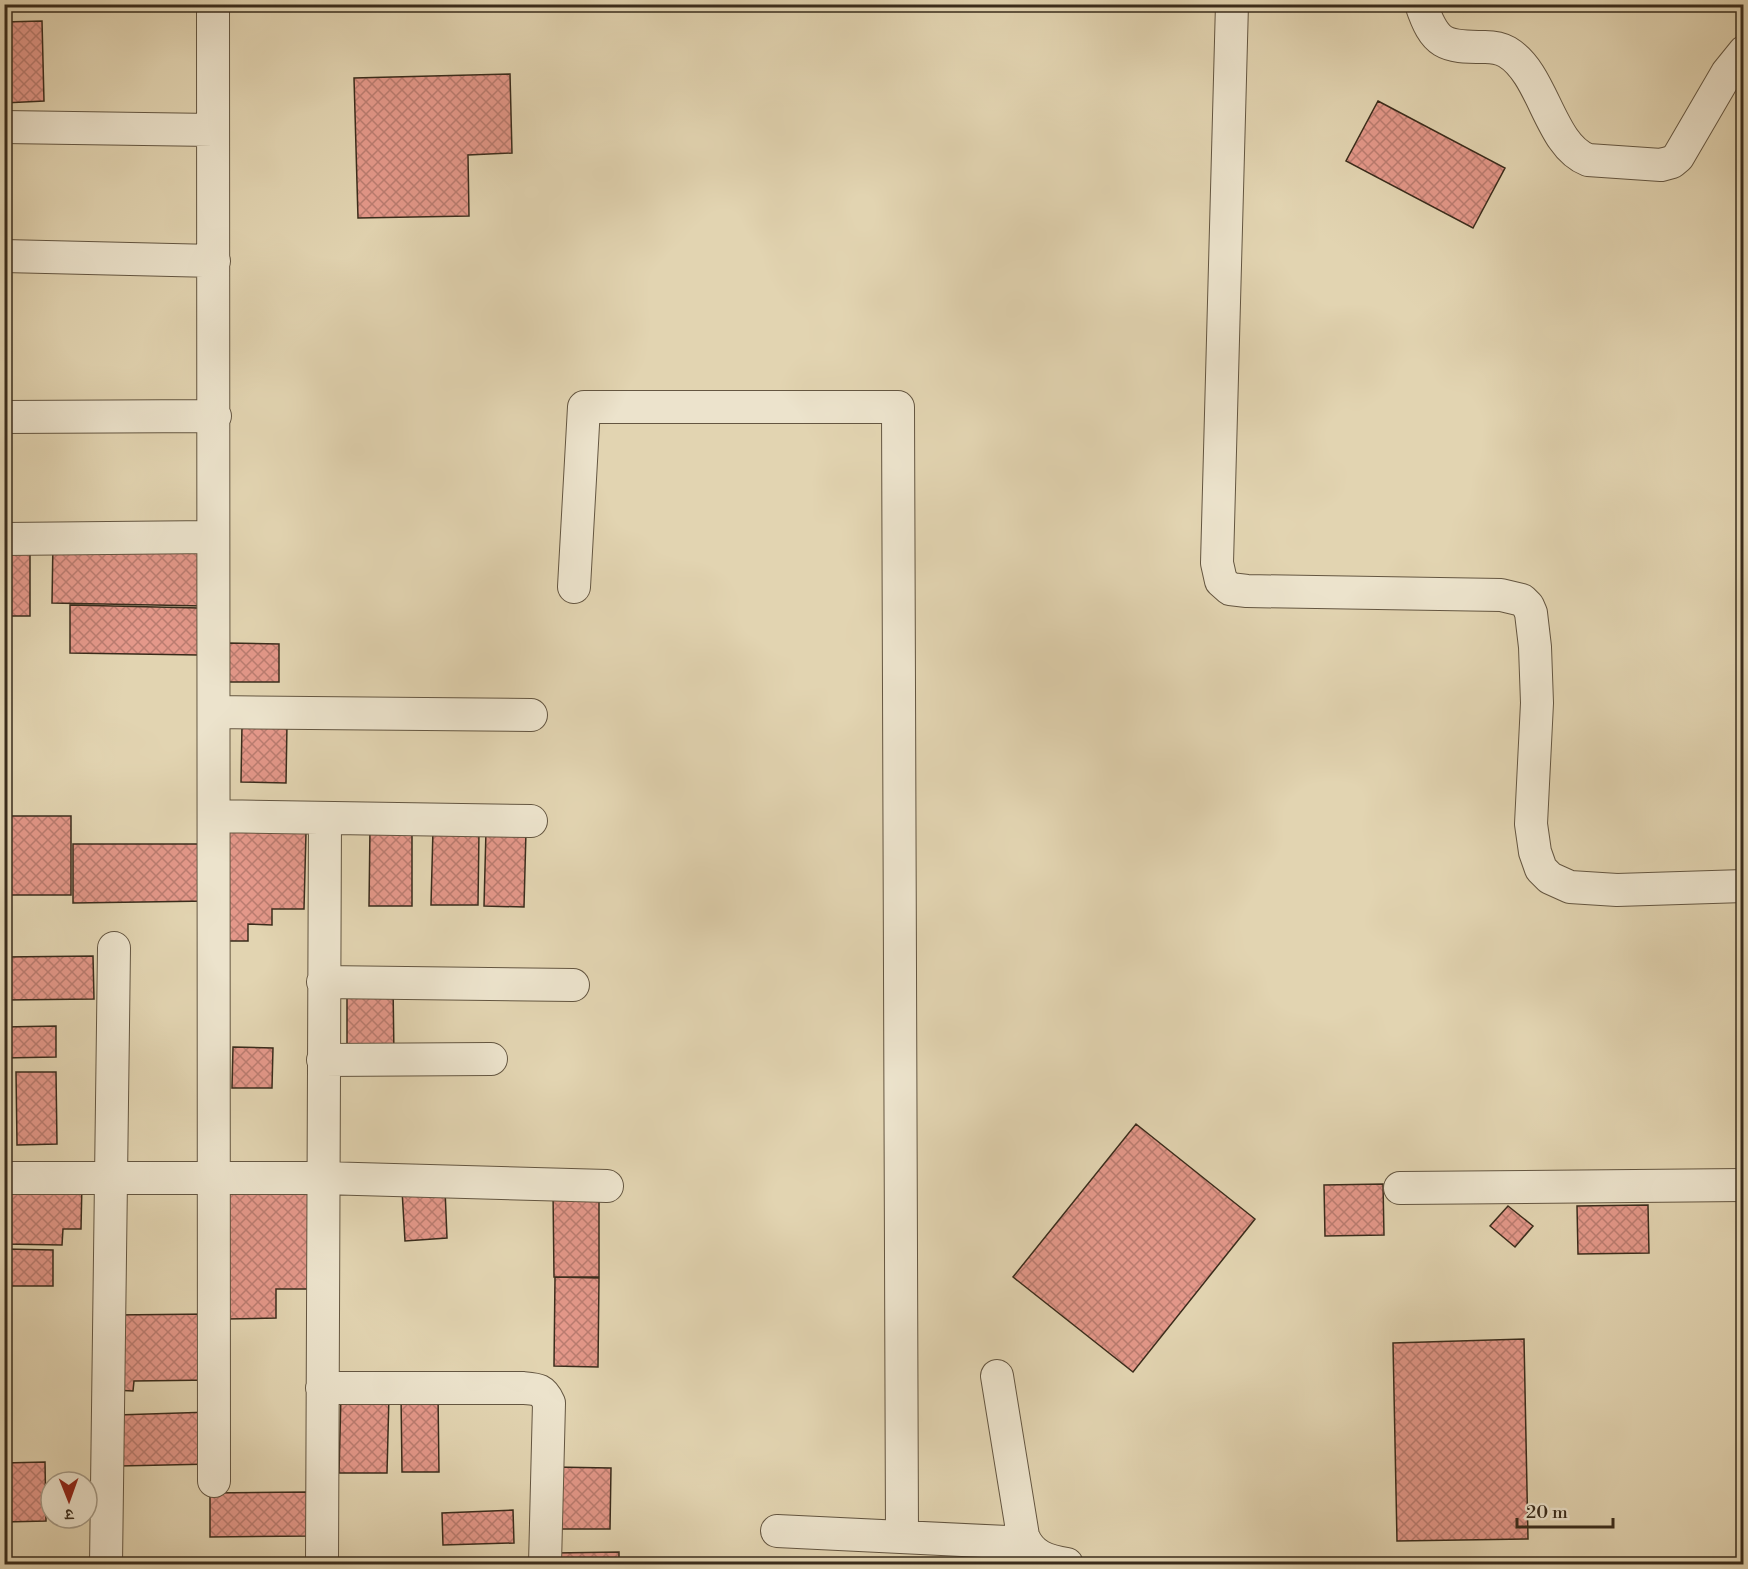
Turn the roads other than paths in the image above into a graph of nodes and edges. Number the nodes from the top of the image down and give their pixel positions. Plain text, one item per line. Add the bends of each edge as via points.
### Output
1 (213, 4) edge
2 (1232, 4) edge
3 (1421, 4) edge
4 (1743, 52) edge
5 (4, 127) edge
6 (213, 130) junction
7 (4, 256) edge
8 (214, 261) junction
9 (214, 416) junction
10 (4, 417) edge
11 (213, 537) junction
12 (4, 539) edge
13 (574, 587) dead end
14 (214, 712) junction
15 (531, 715) dead end
16 (214, 816) junction
17 (325, 818) junction
18 (531, 821) dead end
19 (1743, 886) edge
20 (114, 948) dead end
21 (324, 982) junction
22 (573, 986) dead end
23 (491, 1059) dead end
24 (322, 1060) junction
25 (112, 1177) junction
26 (4, 1178) edge
27 (214, 1178) junction
28 (322, 1178) junction
29 (1743, 1185) edge
30 (607, 1186) dead end
31 (1400, 1188) dead end
32 (997, 1376) dead end
33 (322, 1388) junction
34 (214, 1480) dead end
35 (777, 1531) dead end
36 (902, 1537) junction
37 (1026, 1544) junction
38 (106, 1564) edge
39 (322, 1564) edge
40 (545, 1564) edge
41 (1067, 1564) edge

1 - 6 street
2 - 19 street via 1217,563 1221,582 1230,589 1247,591 1501,595 1522,600 1532,613 1535,647 1537,703 1531,824 1541,869 1570,887 1617,890
3 - 4 street via 1432,32 1447,45 1494,48 1510,54 1528,74 1568,146 1588,160 1661,165 1672,162
5 - 6 street
6 - 8 street
7 - 8 street
8 - 9 street
9 - 10 street
9 - 11 street
11 - 12 street
11 - 14 street
13 - 36 street via 584,407 898,407
14 - 15 street
14 - 16 street
16 - 17 street
16 - 27 street
17 - 18 street
17 - 21 street
20 - 25 street
21 - 22 street
21 - 24 street
23 - 24 street
24 - 28 street
25 - 26 street
25 - 27 street
25 - 38 street
27 - 28 street
27 - 34 street
28 - 30 street
28 - 33 street
29 - 31 street
32 - 37 street
33 - 39 street
33 - 40 street via 523,1388 544,1392 549,1403
35 - 36 street
36 - 37 street
37 - 41 street via 1034,1554 1048,1561

